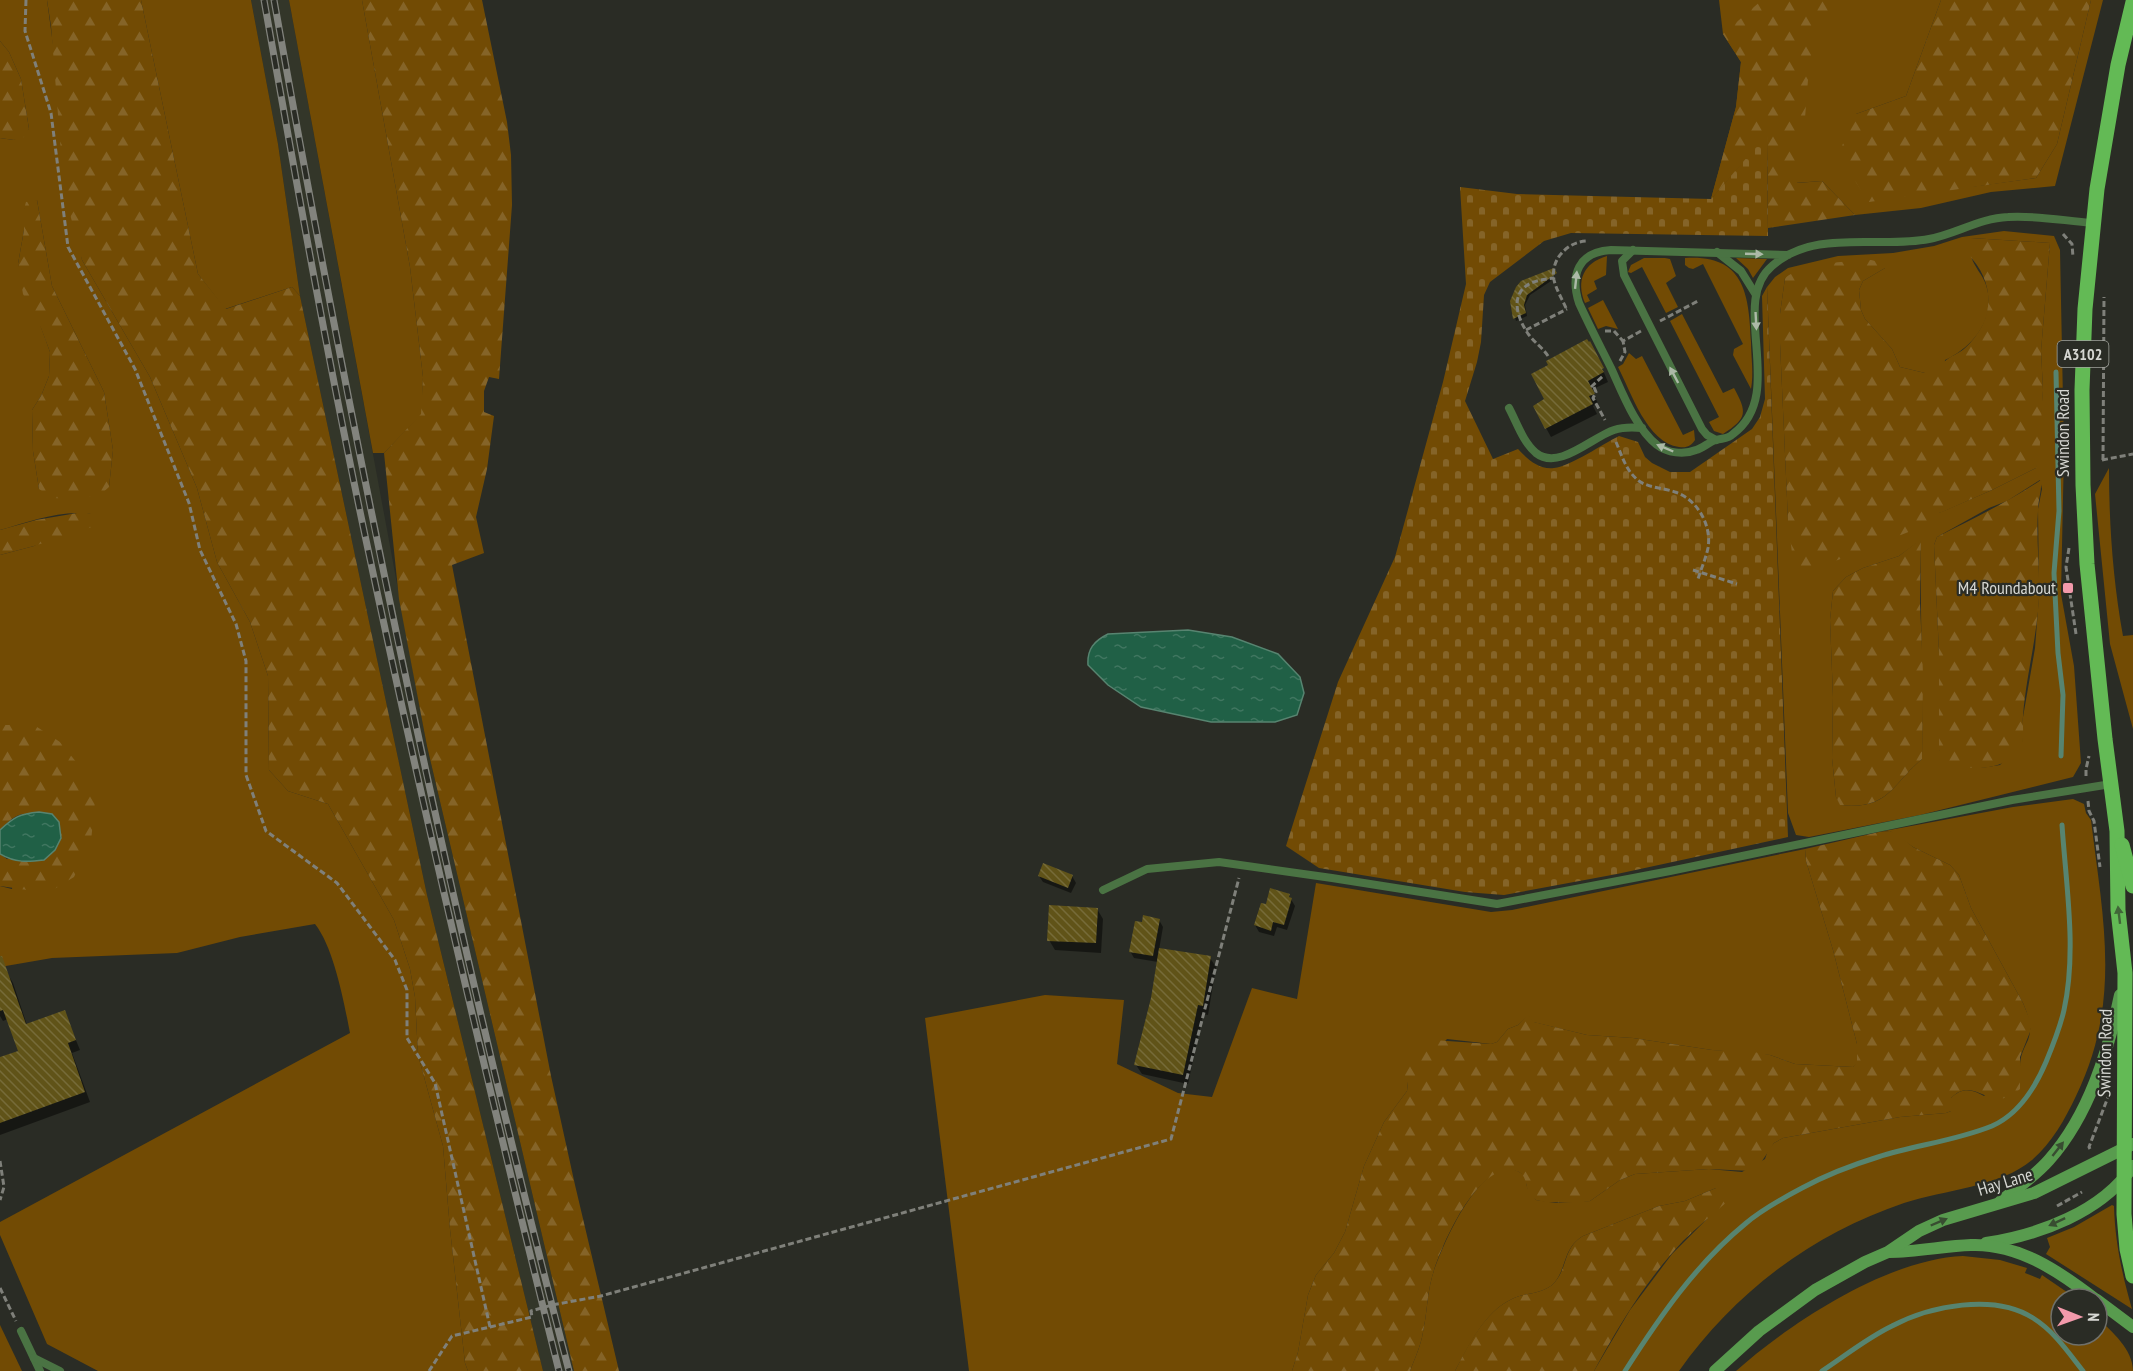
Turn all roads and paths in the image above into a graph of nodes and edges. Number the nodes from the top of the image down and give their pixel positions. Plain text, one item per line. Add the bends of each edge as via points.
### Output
1 (26, 0) edge
2 (2133, 2) edge
3 (2093, 223) junction
4 (2058, 232) dead end
5 (1592, 241) dead end
6 (1633, 250) junction
7 (1716, 252) junction
8 (1788, 255) junction
9 (2072, 265) dead end
10 (1554, 278) junction
11 (1756, 295) junction
12 (1698, 301) dead end
13 (1567, 309) junction
14 (1572, 318) dead end
15 (1649, 327) junction
16 (1526, 330) junction
17 (1594, 334) junction
18 (1623, 341) junction
19 (1548, 356) dead end
20 (1610, 367) junction
21 (1509, 408) dead end
22 (1642, 428) junction
23 (1611, 431) junction
24 (1716, 440) junction
25 (2133, 454) edge
26 (2083, 464) junction
27 (2069, 547) dead end
28 (1694, 570) dead end
29 (1700, 572) junction
30 (1698, 579) dead end
31 (1737, 584) dead end
32 (2078, 642) dead end
33 (2089, 746) dead end
34 (2111, 784) junction
35 (2087, 788) junction
36 (2117, 831) junction
37 (1243, 865) junction
38 (2100, 868) dead end
39 (2133, 886) edge
40 (1103, 890) dead end
41 (2125, 973) junction
42 (2128, 1147) edge
43 (0, 1161) edge
44 (2133, 1166) edge
45 (2124, 1179) junction
46 (0, 1200) edge
47 (1999, 1203) junction
48 (1973, 1244) junction
49 (1888, 1252) junction
50 (2133, 1276) edge
51 (2078, 1287) edge
52 (0, 1288) edge
53 (2109, 1309) edge
54 (490, 1327) junction
55 (2133, 1327) edge
56 (21, 1331) joint
57 (34, 1358) junction
58 (40, 1371) edge
59 (60, 1371) edge
60 (429, 1371) edge
61 (1715, 1371) edge

1 - 54 path via 24,31 51,113 68,248 135,369 189,503 200,550 236,624 246,661 246,775 266,831 337,884 395,960 406,990 407,1038 435,1083
2 - 3 main road, Swindon Road / A3102 via 2118,65
3 - 8 lane via 2004,217 1926,239 1845,241
3 - 26 main road, Swindon Road / A3102 via 2083,347
4 - 9 path via 2072,244
5 - 10 path via 1577,242 1563,250
6 - 7 lane
6 - 15 lane via 1624,258 1622,269
17 -> 6 lane via 1576,292 1578,269 1594,253
7 -> 8 lane
7 - 11 lane via 1741,271
8 - 11 lane via 1765,273
10 - 13 path
10 - 16 path via 1530,284 1520,292 1517,310
11 -> 24 lane via 1756,397 1744,424 1731,436
12 - 15 path
13 - 14 path
13 - 16 path
15 - 18 path
24 -> 15 lane via 1702,429
16 - 19 path
17 - 18 path via 1614,331
17 - 20 lane
18 - 20 path via 1624,357
20 - 22 lane
20 - 23 path via 1592,387 1596,392 1593,398
21 - 23 lane via 1530,445 1545,458 1561,457
22 - 23 lane
24 -> 22 lane via 1694,452 1674,452 1660,447
23 - 29 path via 1632,476 1642,483 1683,495 1704,518 1709,540
25 - 26 path
26 - 34 main road, Swindon Road / A3102 via 2087,564
27 - 32 path via 2066,567
28 - 29 path
29 - 30 path
29 - 31 path
33 - 35 path
34 - 35 lane
34 - 36 main road, Swindon Road / A3102
35 - 37 lane via 1497,904
35 - 38 path
36 - 39 main road, Swindon Road / A3102
41 -> 36 main road, Swindon Road / A3102 via 2118,910
37 - 40 lane via 1219,862 1147,869
37 - 54 path via 1171,1139 601,1296 552,1305 531,1311 532,1317
41 - 42 main road, Swindon Road / A3102
47 -> 41 main road via 2048,1162 2082,1111 2105,1055
42 - 45 main road, Swindon Road / A3102
42 - 47 main road, Hay Lane via 2042,1190
43 - 46 path via 4,1187
44 - 45 main road
45 -> 48 main road via 2081,1211 2050,1226 2022,1236
45 - 50 main road, Swindon Road / A3102 via 2124,1231
49 -> 47 main road, Hay Lane via 1943,1220
48 - 49 main road, Hay Lane
48 - 51 main road, Hay Lane via 2040,1262
49 - 61 main road, Hay Lane via 1815,1290 1759,1331
52 - 56 path
53 - 55 main road, Hay Lane
54 - 60 path via 452,1336
56 - 57 lane
57 - 58 lane
57 - 59 lane

